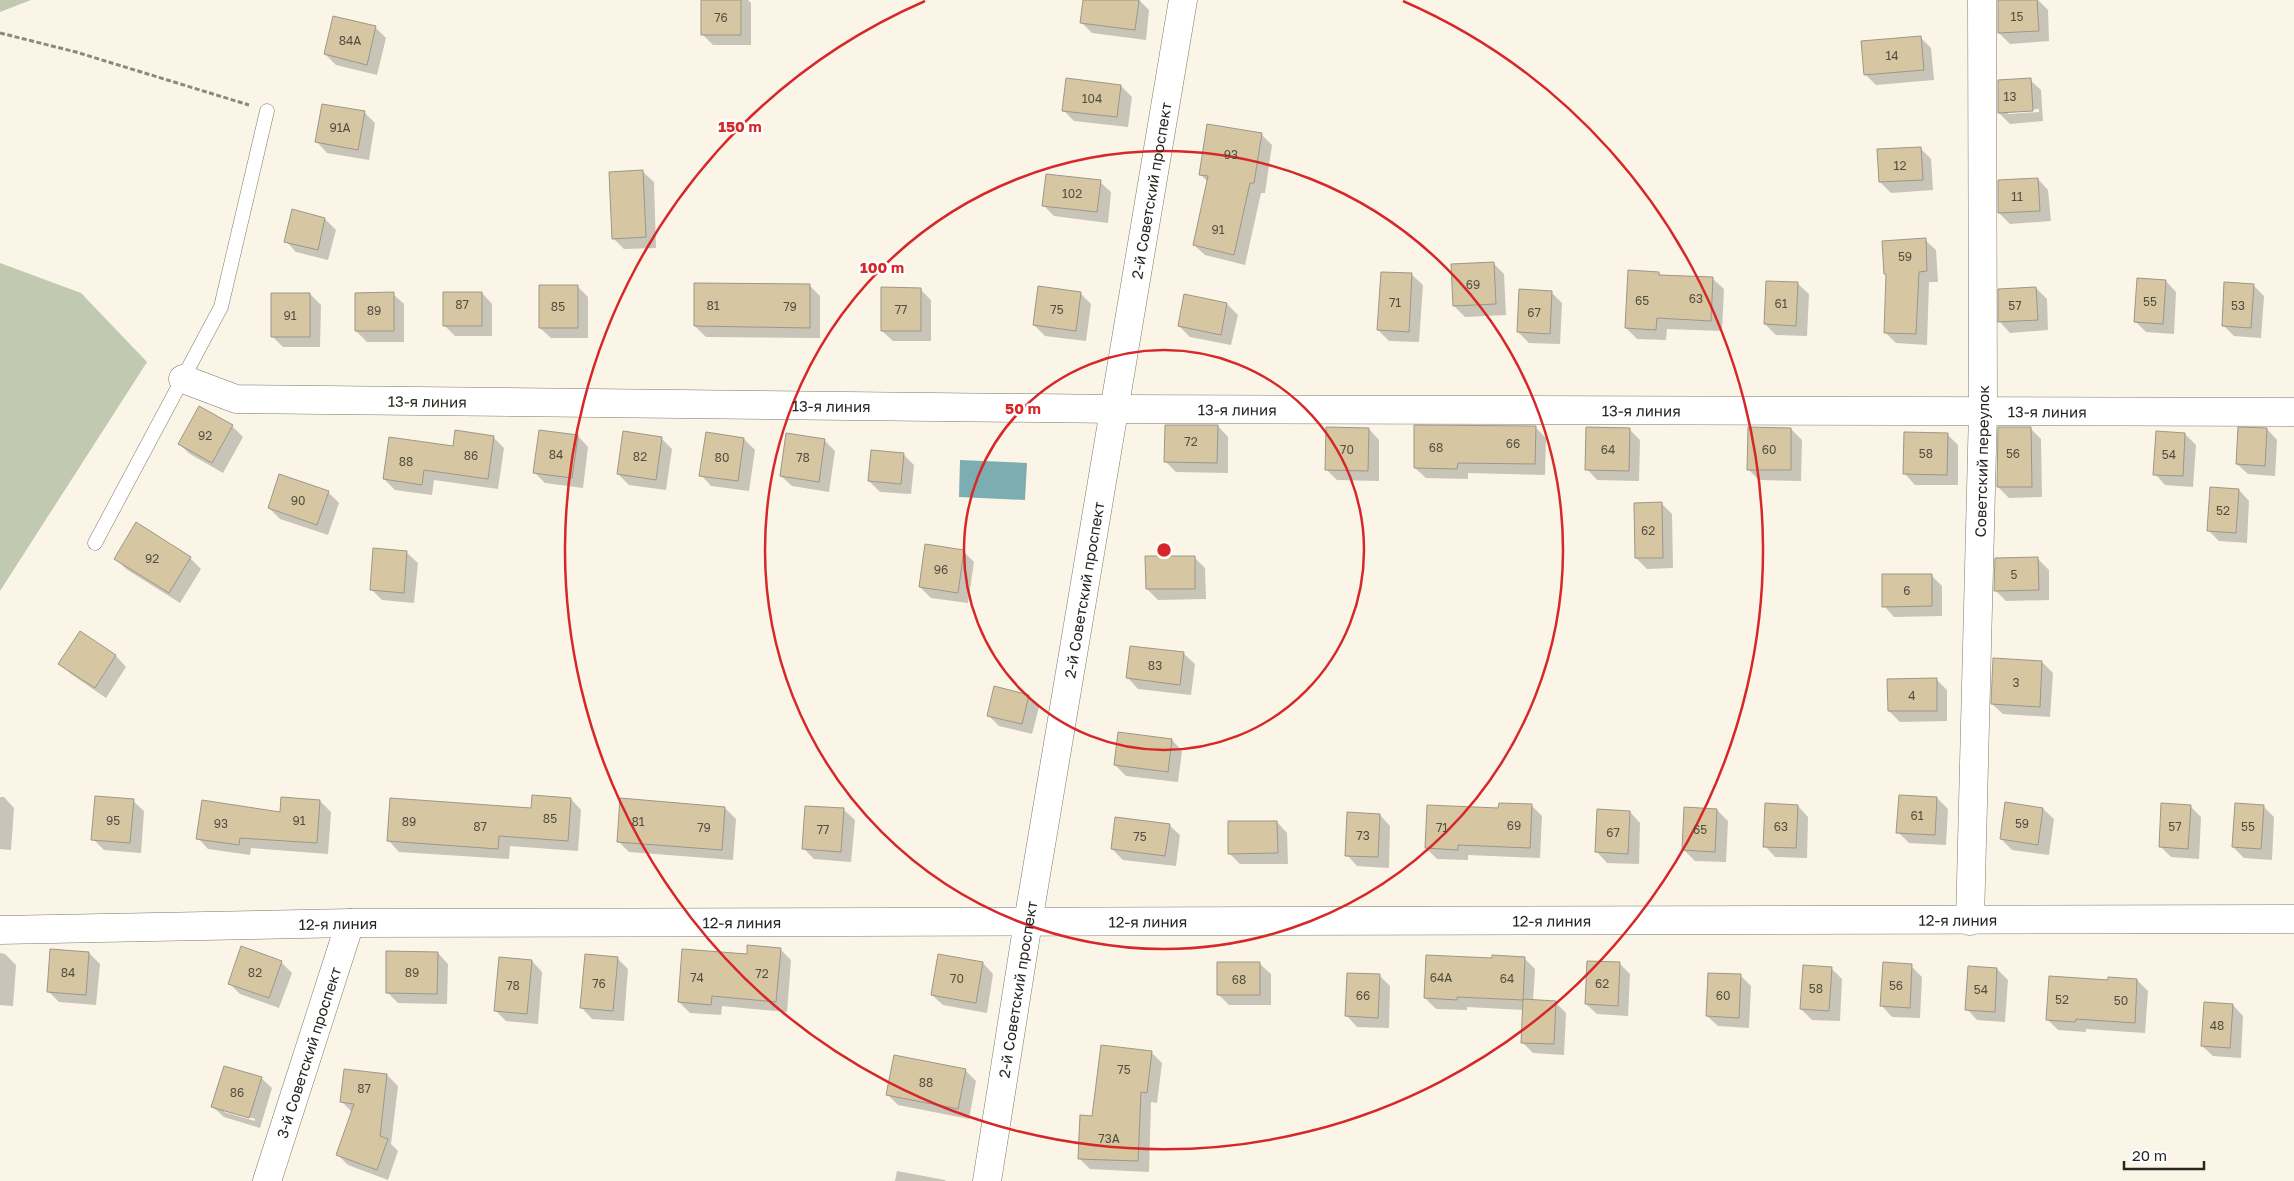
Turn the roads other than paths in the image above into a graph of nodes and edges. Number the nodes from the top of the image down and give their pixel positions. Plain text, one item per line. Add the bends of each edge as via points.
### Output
1 (1183, 0) edge
2 (1982, 0) edge
3 (267, 111) road end
4 (183, 378) junction
5 (1116, 409) junction
6 (1983, 411) junction
7 (2294, 412) edge
8 (95, 543) dead end
9 (2294, 919) edge
10 (1028, 922) junction
11 (1970, 922) junction
12 (350, 923) junction
13 (0, 930) edge
14 (267, 1181) edge
15 (988, 1181) edge

1 - 5 street, 2-й Советский проспект
2 - 6 street, Советский переулок
3 - 4 lane via 221,307
4 - 5 street, 13-я линия via 236,398
4 - 8 lane
5 - 6 street, 13-я линия
5 - 10 street, 2-й Советский проспект
6 - 7 street, 13-я линия
6 - 11 street, Советский переулок
9 - 11 street, 12-я линия
10 - 11 street, 12-я линия
10 - 12 street, 12-я линия
10 - 15 street, 2-й Советский проспект
12 - 13 street, 12-я линия
12 - 14 street, 3-й Советский проспект

